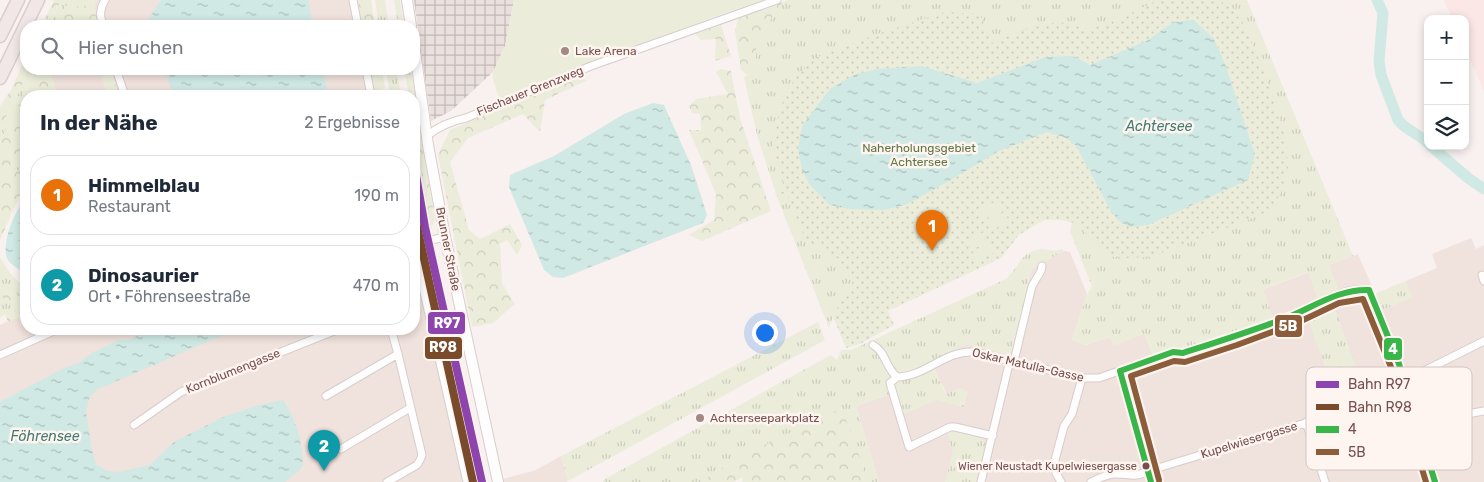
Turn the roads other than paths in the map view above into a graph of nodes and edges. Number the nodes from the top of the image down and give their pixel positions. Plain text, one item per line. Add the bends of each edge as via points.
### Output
1 (18, 0) edge
2 (38, 0) edge
3 (104, 0) edge
4 (353, 0) edge
5 (407, 0) edge
6 (777, 0) edge
7 (28, 20) edge
8 (101, 20) edge
9 (357, 20) edge
10 (410, 20) edge
11 (0, 36) edge
12 (20, 37) edge
13 (118, 75) edge
14 (367, 75) edge
15 (418, 75) edge
16 (0, 78) edge
17 (123, 90) edge
18 (370, 90) edge
19 (427, 136) junction
20 (446, 237) junction
21 (420, 243) edge
22 (1042, 266) dead end
23 (420, 274) edge
24 (43, 335) edge
25 (324, 335) edge
26 (393, 335) edge
27 (1484, 341) edge
28 (873, 345) dead end
29 (398, 354) junction
30 (0, 355) edge
31 (1012, 361) junction
32 (1400, 367) edge
33 (1432, 367) edge
34 (1120, 371) junction
35 (897, 377) junction
36 (1082, 378) junction
37 (326, 396) dead end
38 (410, 408) junction
39 (1306, 422) edge
40 (134, 425) dead end
41 (992, 436) junction
42 (341, 448) dead end
43 (1321, 470) edge
44 (1431, 470) edge
45 (1148, 471) junction
46 (387, 482) edge
47 (467, 482) edge
48 (498, 482) edge
49 (981, 482) edge
50 (1061, 482) edge
51 (1091, 482) edge
52 (1151, 482) edge
53 (1325, 482) edge
54 (1435, 482) edge

1 - 11 highway
2 - 7 highway
3 - 8 street via 100,7
4 - 9 street
5 - 10 main road
6 - 19 street, Fischauer Grenzweg via 591,66 466,118 452,120
12 - 16 highway
13 - 17 street
14 - 18 street
15 - 19 main road, Brunner Straße
19 - 20 main road, Brunner Straße
20 - 21 street
20 - 48 main road, Brunner Straße
22 - 31 street via 1032,286
23 - 47 street
24 - 30 street
25 - 40 street, Kornblumengasse via 181,392
26 - 29 street
27 - 33 street
28 - 35 street via 880,349 889,370
29 - 37 street
29 - 38 street
31 - 35 street, Oskar Matulla-Gasse via 965,352 953,354 907,377
31 - 36 street, Oskar Matulla-Gasse
31 - 41 street
32 - 34 street, Oskar Matulla-Gasse via 1368,290 1357,288 1287,318 1183,354 1173,352
34 - 36 street, Oskar Matulla-Gasse via 1099,378
34 - 45 street
35 - 41 street, Oskar Matulla-Gasse via 890,383 909,447 950,427
36 - 50 street via 1055,460
38 - 42 street
38 - 46 street via 422,455 417,465
39 - 45 street, Kupelwiesergasse
41 - 49 street
43 - 53 street
44 - 54 street
45 - 51 street, Kupelwiesergasse via 1131,476 1106,475
45 - 52 street

